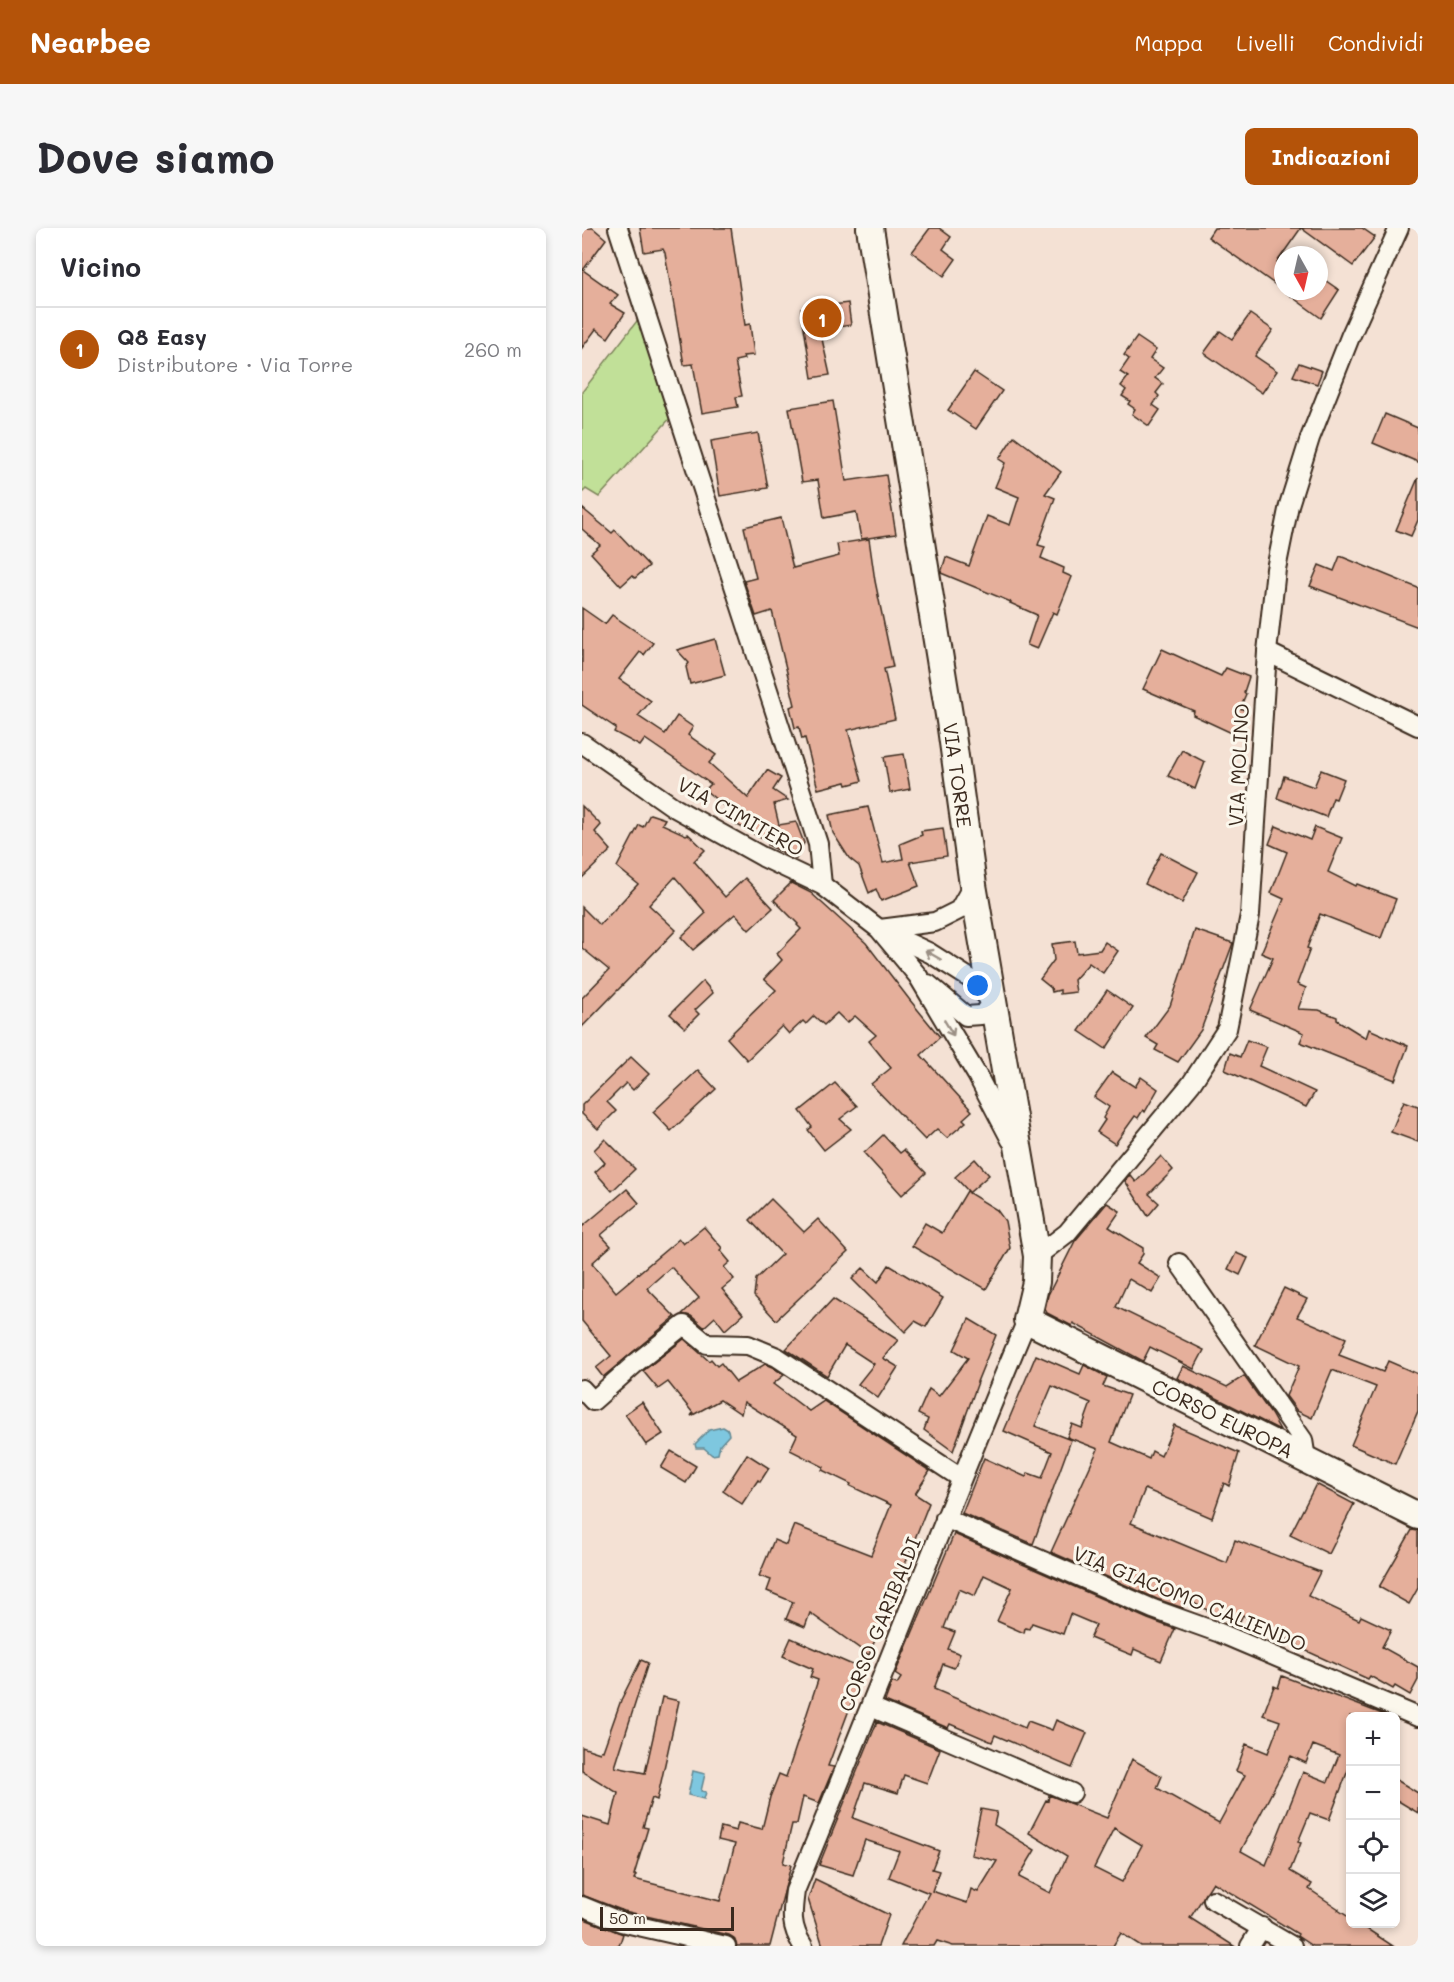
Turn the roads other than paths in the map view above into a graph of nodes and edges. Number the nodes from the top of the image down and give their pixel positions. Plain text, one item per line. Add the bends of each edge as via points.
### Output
1 (618, 228) edge
2 (870, 228) edge
3 (1399, 228) edge
4 (1267, 652) junction
5 (1418, 726) edge
6 (582, 743) edge
7 (822, 885) junction
8 (973, 885) junction
9 (879, 929) junction
10 (918, 976) junction
11 (993, 1005) junction
12 (1019, 1154) junction
13 (1037, 1256) junction
14 (1179, 1263) dead end
15 (1027, 1320) junction
16 (582, 1389) edge
17 (1306, 1459) junction
18 (961, 1478) junction
19 (1418, 1516) edge
20 (945, 1518) junction
21 (871, 1707) junction
22 (1418, 1717) edge
23 (1072, 1793) dead end
24 (1213, 1900) dead end
25 (582, 1906) edge
26 (1262, 1927) junction
27 (726, 1946) edge
28 (803, 1946) edge
29 (1250, 1946) edge
30 (1292, 1946) edge

1 - 7 street via 818,844
2 - 8 main road, VIA TORRE
3 - 4 street, VIA MOLINO via 1350,337 1292,494 1276,569
4 - 5 street
4 - 13 street, VIA MOLINO via 1250,915 1227,1029 1191,1084 1067,1233
6 - 7 street, VIA CIMITERO via 675,808
7 - 9 street, VIA CIMITERO
8 - 9 street via 959,910 935,922
8 - 11 main road, VIA TORRE
9 - 10 street, VIA CIMITERO
11 -> 9 street, VIA CIMITERO via 974,981 930,953
10 - 11 street, VIA CIMITERO via 966,1016 981,1015
10 -> 12 street, VIA CIMITERO
11 - 12 main road, VIA TORRE
12 - 13 main road, VIA TORRE
13 - 15 main road, VIA TORRE via 1036,1282
14 - 17 street via 1303,1440
15 - 17 main road, CORSO EUROPA
15 - 18 street, CORSO GARIBALDI
16 - 18 street via 592,1401 684,1325 707,1344 748,1345 777,1357
17 - 19 main road, CORSO EUROPA
18 - 20 street, CORSO GARIBALDI
20 - 21 street, CORSO GARIBALDI
20 - 22 street, VIA GIACOMO CALIENDO via 1153,1609 1220,1633
21 - 23 street
21 - 28 street, CORSO GARIBALDI via 795,1891 792,1916 795,1934
24 - 26 street
25 - 27 street via 621,1922
26 - 29 street
26 - 30 street

